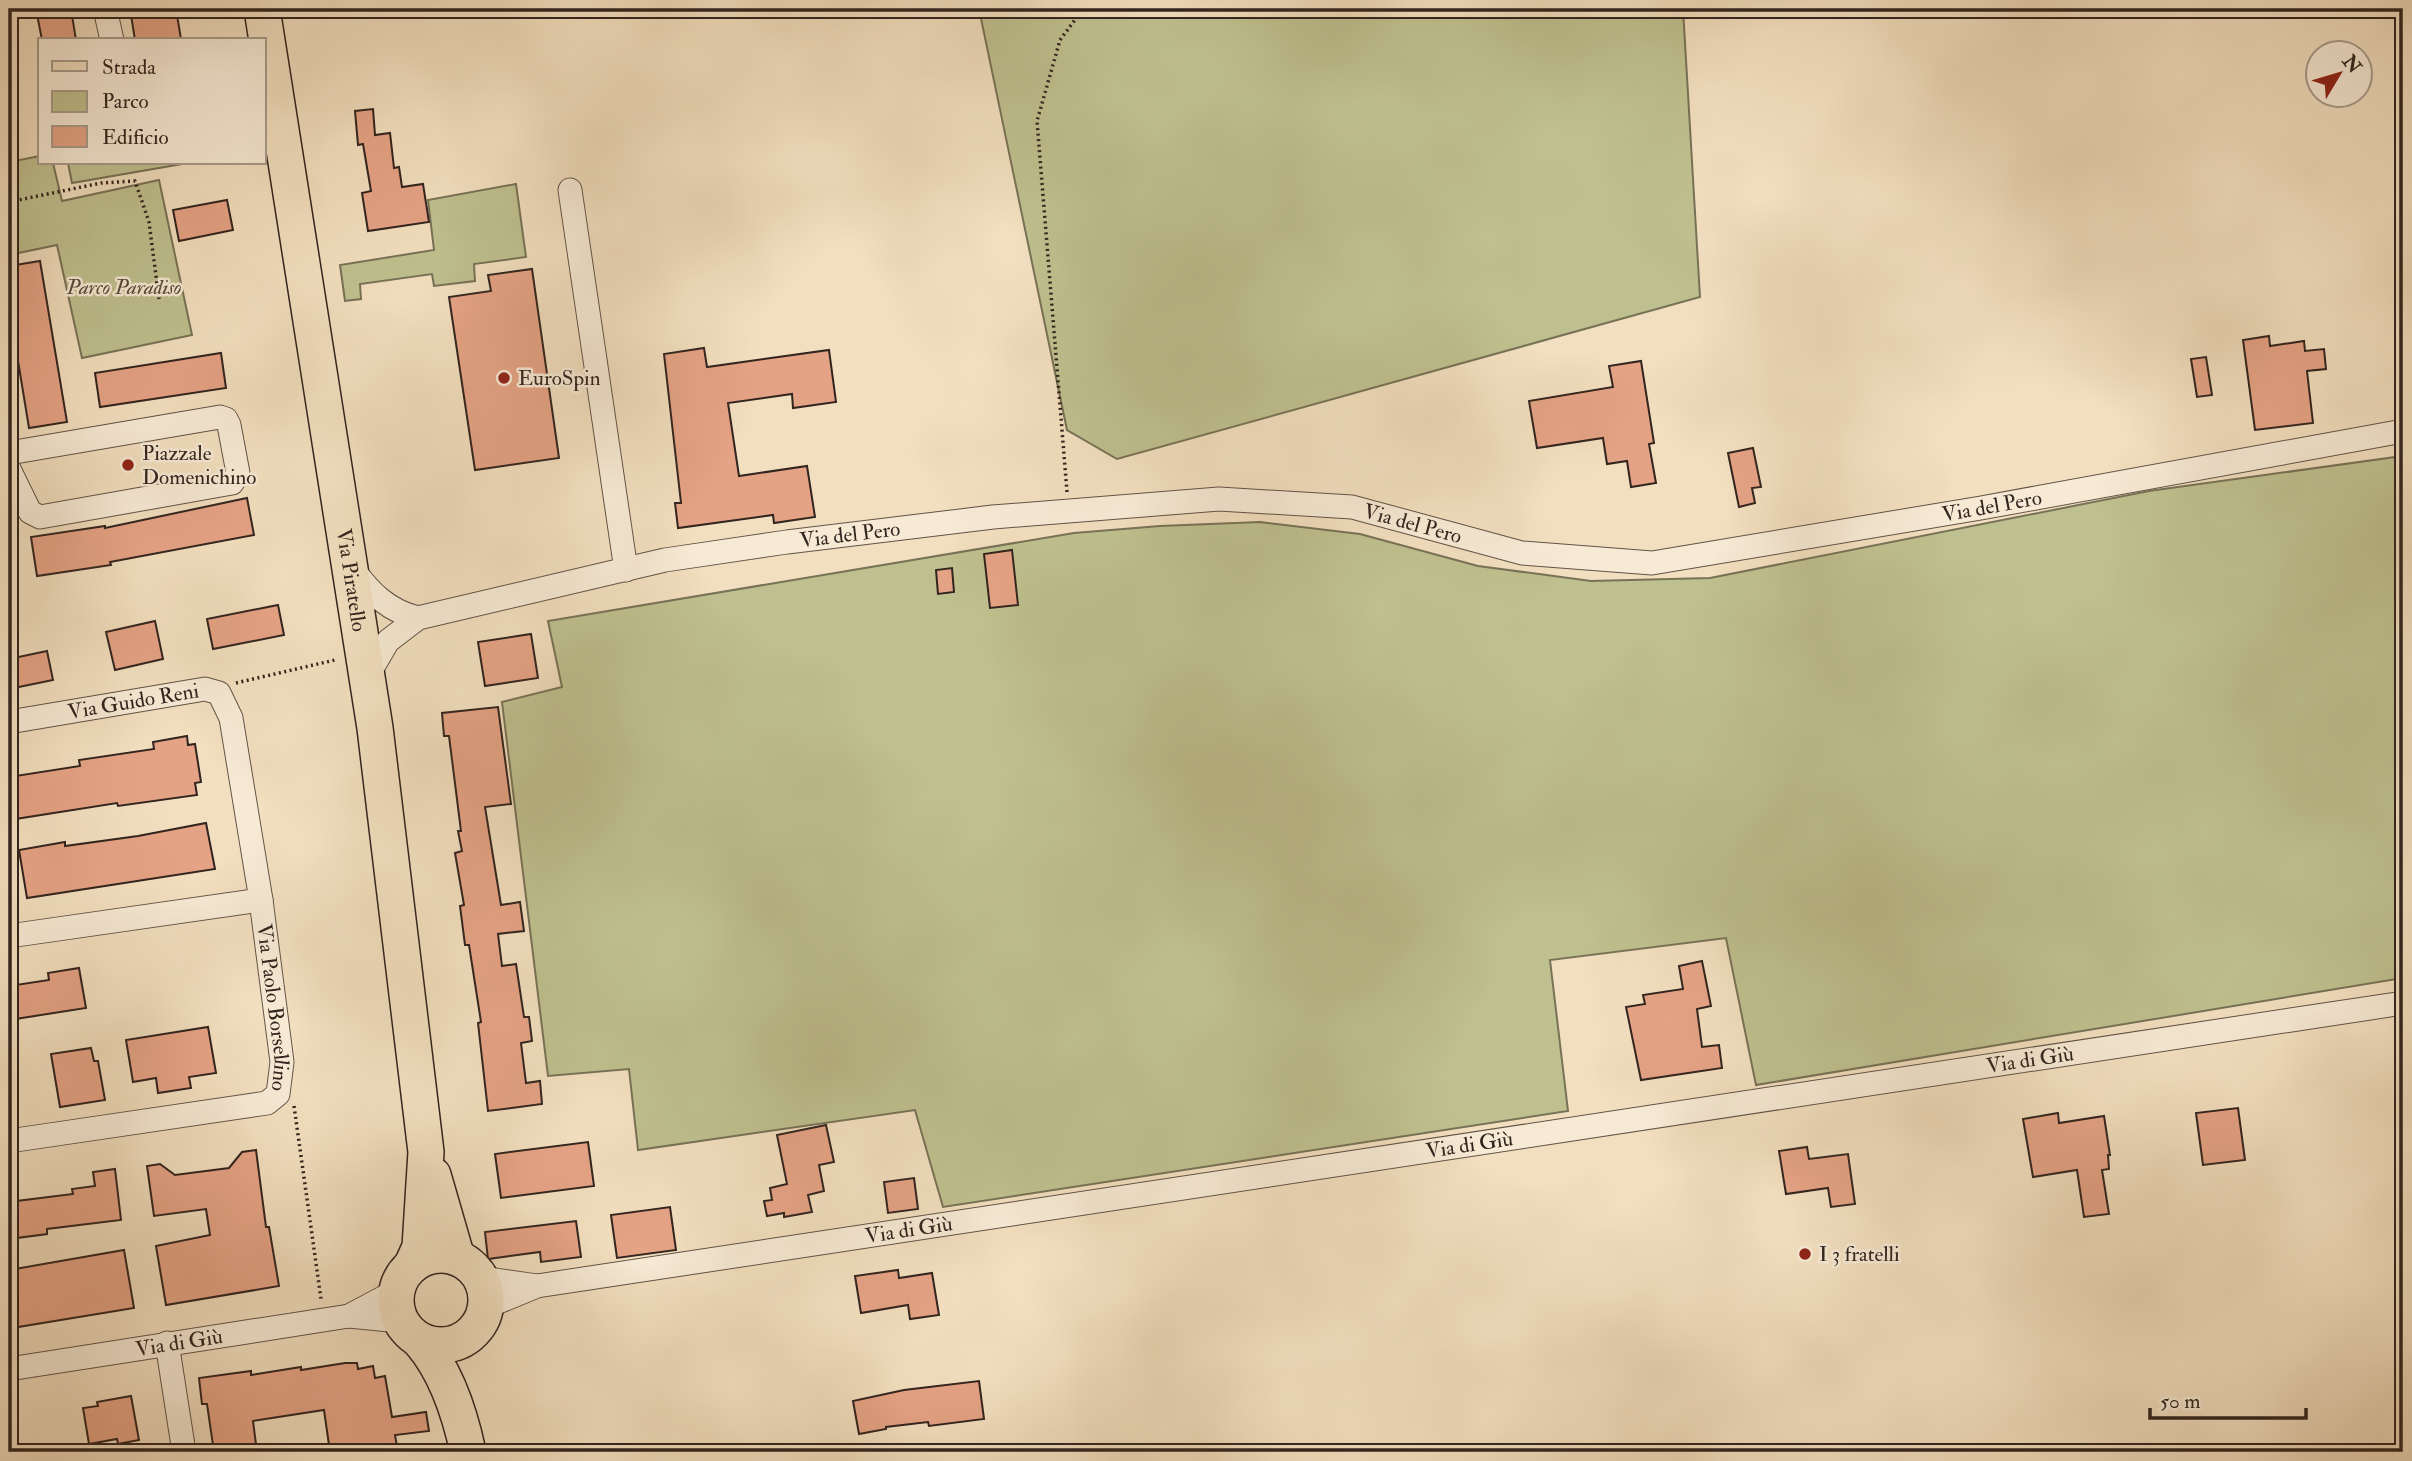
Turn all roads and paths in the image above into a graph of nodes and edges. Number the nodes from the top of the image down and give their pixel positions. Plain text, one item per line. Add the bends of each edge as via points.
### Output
1 (106, 9) edge
2 (262, 9) edge
3 (1083, 9) edge
4 (111, 38) edge
5 (570, 190) dead end
6 (9, 202) edge
7 (159, 299) dead end
8 (2403, 431) edge
9 (9, 453) edge
10 (9, 469) edge
11 (1069, 511) junction
12 (350, 566) junction
13 (626, 570) junction
14 (418, 618) junction
15 (352, 675) junction
16 (219, 693) junction
17 (9, 722) edge
18 (261, 900) junction
19 (9, 936) edge
20 (2403, 1003) edge
21 (280, 1076) junction
22 (9, 1141) edge
23 (426, 1152) junction
24 (474, 1294) junction
25 (407, 1304) junction
26 (324, 1320) junction
27 (167, 1343) junction
28 (9, 1369) edge
29 (468, 1451) edge
30 (184, 1452) edge

1 - 4 street
2 - 12 main road, Via Piratello
3 - 11 path via 1060,40 1037,121
5 - 13 street
6 - 7 path via 101,183 135,181 149,222
8 - 11 street, Via del Pero via 1652,563 1522,553 1352,507 1219,499
9 - 10 street via 220,417 229,425 238,473 232,483 40,517 30,512
11 - 13 street, Via del Pero via 787,542
12 - 14 street via 384,604
12 - 15 main road, Via Piratello
13 - 14 street, Via del Pero
14 - 15 street, Via del Pero
15 - 16 path, Via Guido Reni via 335,660 231,684
15 - 23 main road, Via Piratello
16 - 17 street, Via Guido Reni via 205,689
16 - 18 street, Via Paolo Borsellino via 231,718
18 - 19 street
18 - 21 street, Via Paolo Borsellino
20 - 24 street, Via di Giù
21 - 22 street, Via Paolo Borsellino via 278,1094 267,1103
21 - 26 path via 294,1101
23 - 24 main road, Via Piratello
23 - 25 main road, Via Piratello via 420,1247
24 - 25 main road via 442,1255 426,1257
24 - 25 main road via 461,1341 448,1345 434,1345
24 - 29 main road, Via Piratello via 467,1352
25 - 26 street, Via di Giù
25 - 29 main road, Via Piratello via 449,1389
26 - 27 street, Via di Giù
27 - 28 street, Via di Giù
27 - 30 street

